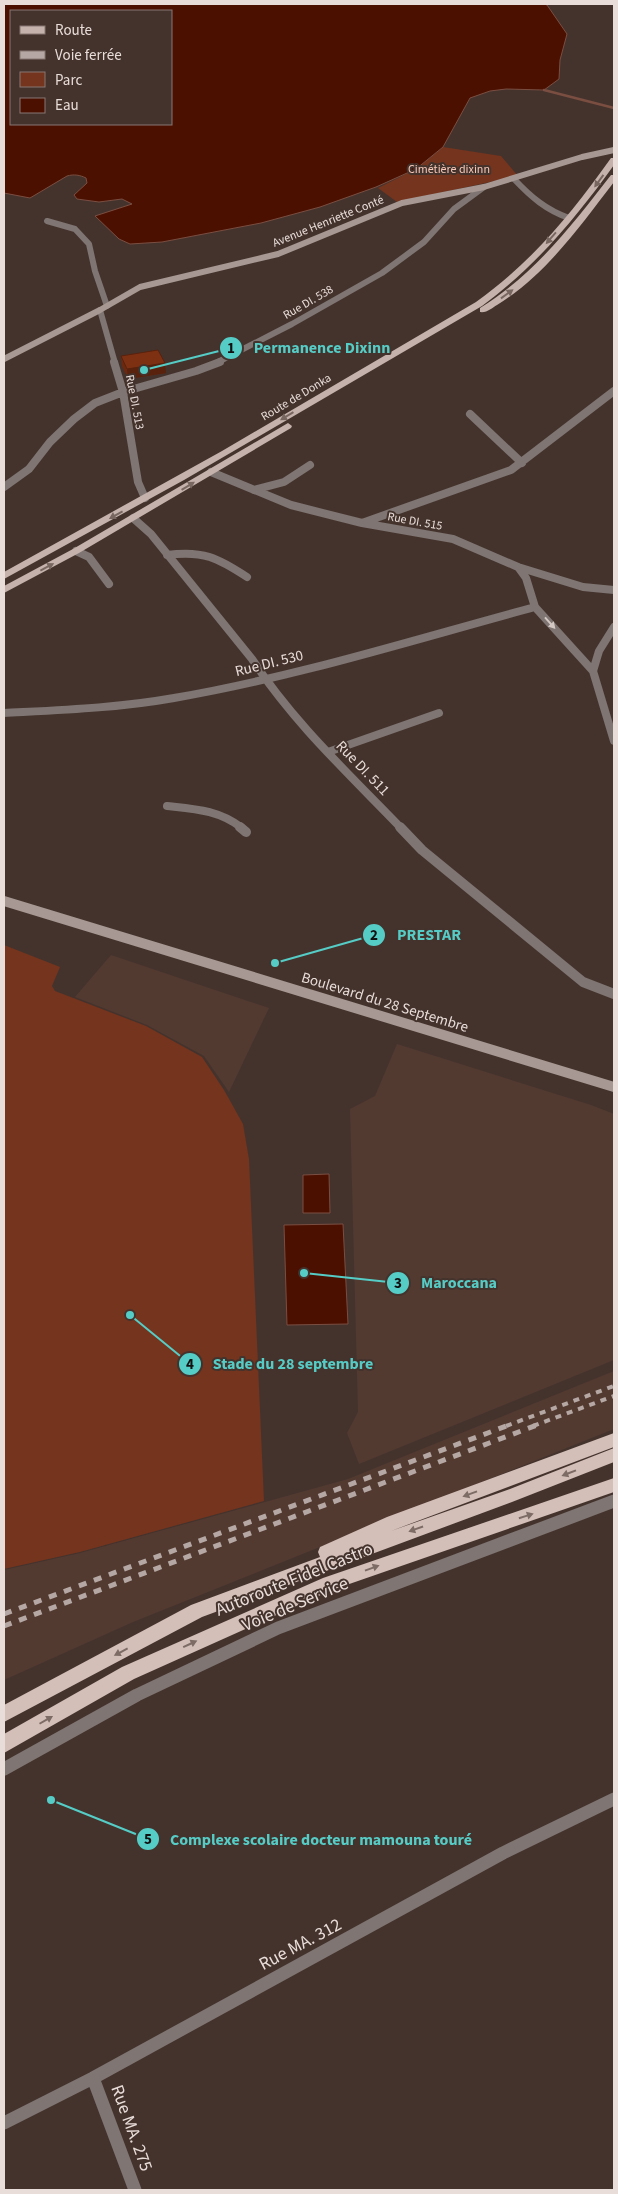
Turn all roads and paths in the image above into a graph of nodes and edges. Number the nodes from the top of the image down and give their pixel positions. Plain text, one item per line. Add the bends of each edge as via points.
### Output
1 (614, 150) edge
2 (614, 160) edge
3 (614, 177) edge
4 (514, 179) junction
5 (484, 187) junction
6 (569, 218) junction
7 (48, 220) dead end
8 (104, 308) junction
9 (4, 359) edge
10 (614, 391) edge
11 (123, 392) junction
12 (470, 414) dead end
13 (522, 463) junction
14 (310, 465) dead end
15 (211, 472) junction
16 (4, 487) edge
17 (253, 490) junction
18 (145, 498) junction
19 (133, 518) junction
20 (362, 522) junction
21 (76, 551) junction
22 (167, 555) junction
23 (518, 566) junction
24 (4, 576) edge
25 (246, 577) dead end
26 (110, 584) dead end
27 (4, 590) edge
28 (614, 590) edge
29 (535, 607) junction
30 (614, 627) edge
31 (593, 671) junction
32 (265, 679) junction
33 (439, 713) dead end
34 (4, 714) edge
35 (614, 741) edge
36 (328, 752) junction
37 (167, 806) dead end
38 (246, 832) dead end
39 (4, 901) edge
40 (614, 994) edge
41 (614, 1087) edge
42 (614, 1440) edge
43 (614, 1455) edge
44 (614, 1486) edge
45 (614, 1501) edge
46 (197, 1612) junction
47 (4, 1714) edge
48 (4, 1744) edge
49 (4, 1769) edge
50 (614, 1799) edge
51 (93, 2078) junction
52 (4, 2123) edge
53 (134, 2190) edge

1 - 4 main road, Avenue Henriette Conté
2 -> 6 main road, Route de Donka
15 -> 3 main road, Route de Donka via 428,340 487,308 520,284 582,220
4 - 5 main road, Avenue Henriette Conté
4 - 6 street via 537,203
5 - 8 main road, Avenue Henriette Conté via 402,203 278,254 140,287
5 - 11 street, Rue DI. 538 via 454,208 424,242 382,273 230,358
6 -> 18 main road, Route de Donka via 515,277 470,309
7 - 8 street, Rue DI. 513 via 75,229 89,244
8 - 9 main road, Avenue Henriette Conté
8 - 11 street, Rue DI. 513
10 - 13 street
11 - 16 street, Rue DI. 538 via 95,403 74,419 29,469
11 - 18 street, Rue DI. 513 via 138,482
12 - 13 street
13 - 20 street via 511,470
14 - 17 street via 293,480
15 - 17 street, Rue DI. 515
19 -> 15 main road, Route de Donka
17 - 20 street, Rue DI. 515 via 291,505
18 -> 24 main road, Route de Donka
19 - 21 main road, Route de Donka
19 - 22 street, Rue DI. 511
20 - 23 street, Rue DI. 515 via 453,539
21 - 26 street via 89,557
27 -> 21 main road, Route de Donka
22 - 25 street via 188,551 205,553
22 - 32 street, Rue DI. 511
23 - 28 street, Rue DI. 515 via 584,587
23 - 29 street via 526,578
29 -> 31 street
29 - 32 street, Rue DI. 530
30 - 31 street
31 - 35 street
32 - 34 street, Rue DI. 530 via 195,695 94,708
32 - 36 street, Rue DI. 511
33 - 36 street
36 - 40 street, Rue DI. 511 via 422,850 583,982
37 - 38 street via 218,812
39 - 41 main road, Boulevard du 28 Septembre
42 -> 46 highway via 393,1522
43 -> 46 highway, Autoroute Fidel Castro
48 -> 44 highway, Autoroute Fidel Castro via 128,1672 320,1587
45 - 49 street, Voie de Service via 278,1628 137,1695
46 -> 47 highway, Autoroute Fidel Castro
50 - 51 street, Rue MA. 312 via 477,1867
51 - 52 street, Rue MA. 312
51 - 53 street, Rue MA. 275

